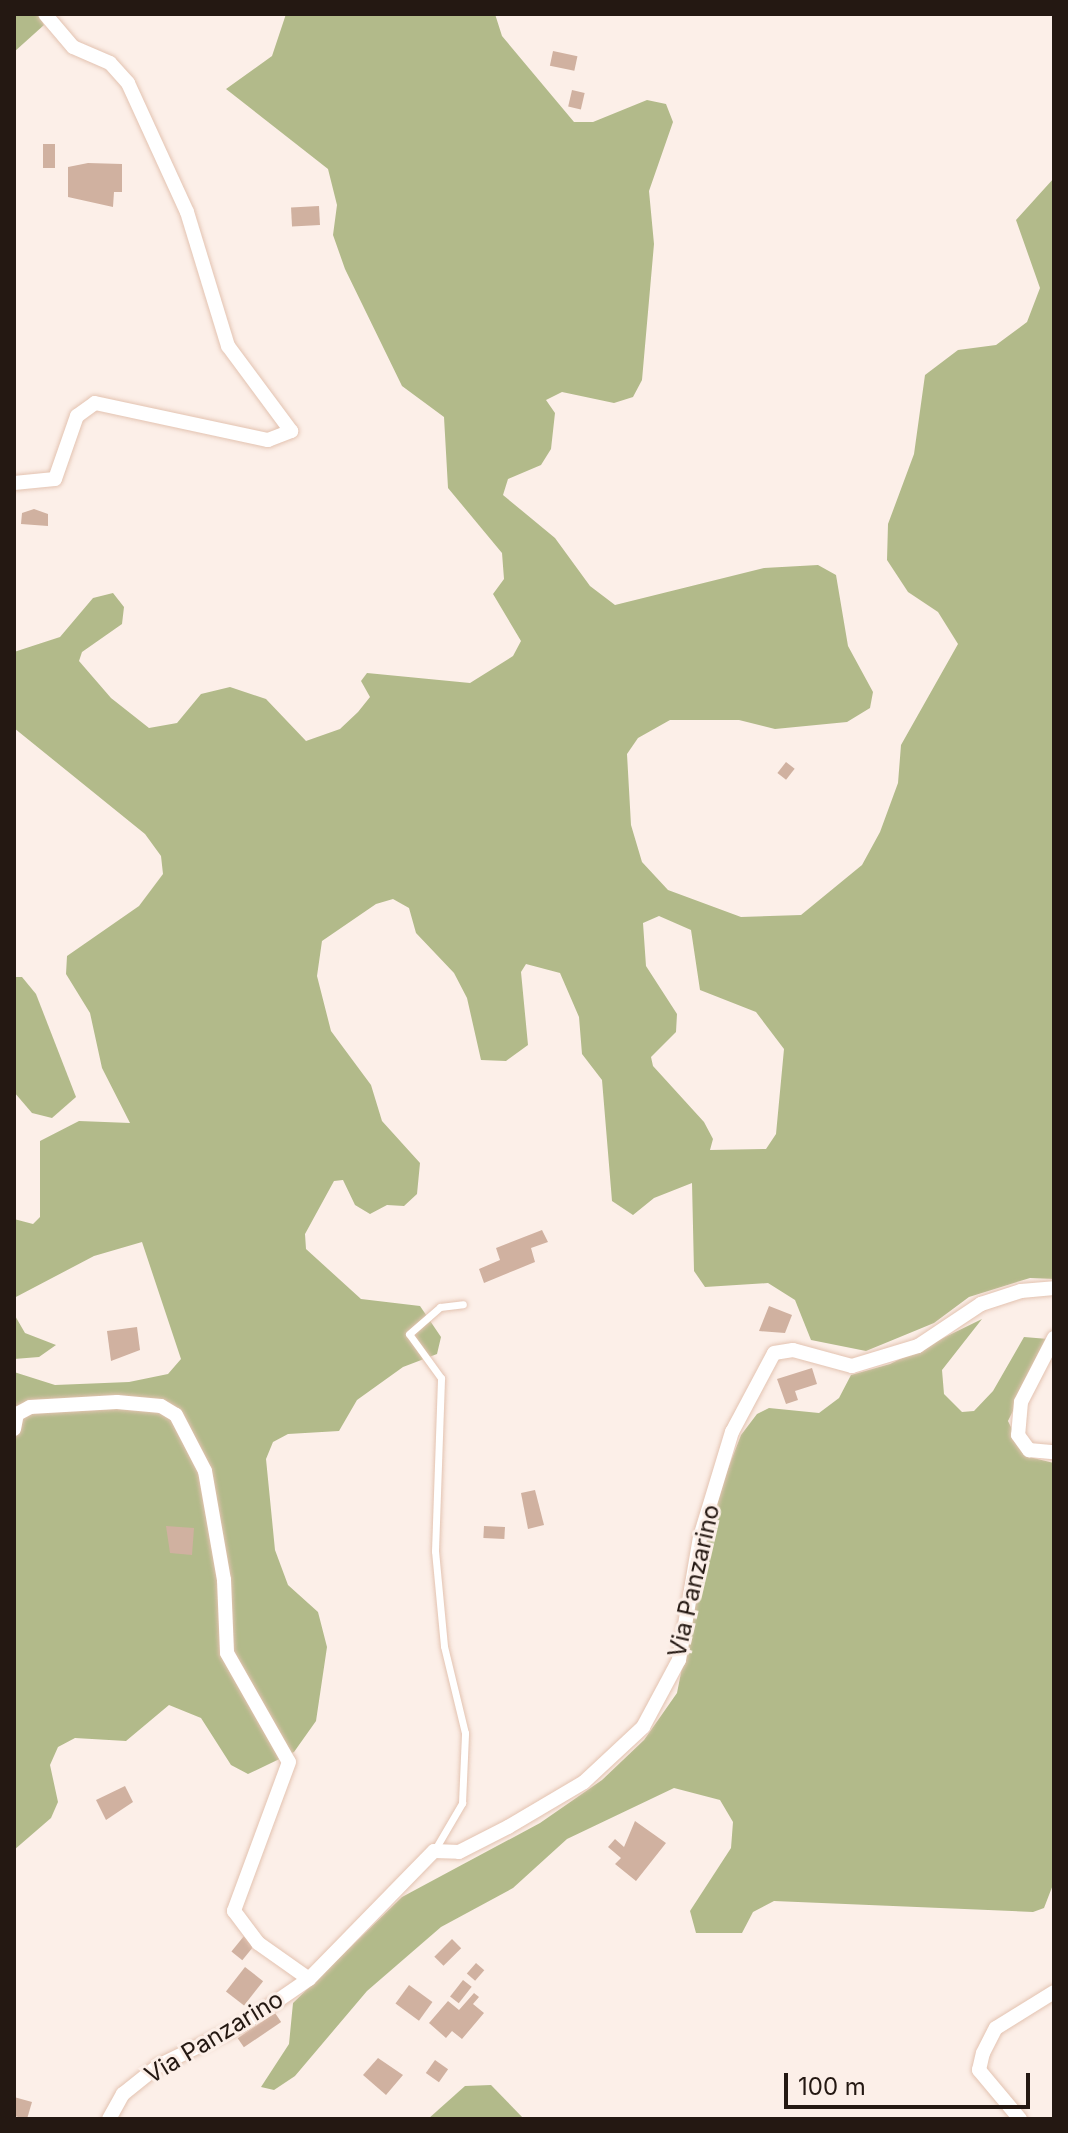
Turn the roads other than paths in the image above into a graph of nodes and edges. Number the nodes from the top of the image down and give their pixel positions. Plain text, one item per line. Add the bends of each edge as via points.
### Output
1 (45, 14) edge
2 (14, 483) edge
3 (1054, 1288) edge
4 (463, 1304) dead end
5 (1054, 1338) edge
6 (14, 1429) edge
7 (1054, 1452) edge
8 (434, 1851) junction
9 (309, 1979) junction
10 (1054, 1992) edge
11 (109, 2119) edge
12 (1020, 2119) edge

1 - 2 street via 73,47 110,63 128,83 187,212 228,346 291,431 268,440 95,403 77,416 55,479
3 - 8 street, Via Panzarino via 981,1304 918,1346 852,1366 793,1350 774,1353 732,1432 700,1537 679,1660 643,1727 584,1782 459,1852
4 - 8 lane via 440,1307 409,1334 441,1378 435,1551 444,1646 465,1733 462,1803
5 - 7 street via 1021,1402 1018,1435 1029,1450
6 - 9 street via 17,1414 30,1407 117,1402 161,1406 176,1415 205,1471 224,1580 227,1653 289,1762 234,1911 258,1943
8 - 9 street, Via Panzarino
9 - 11 street, Via Panzarino via 242,2025 158,2066 123,2094
10 - 12 street via 996,2028 983,2053 979,2070

